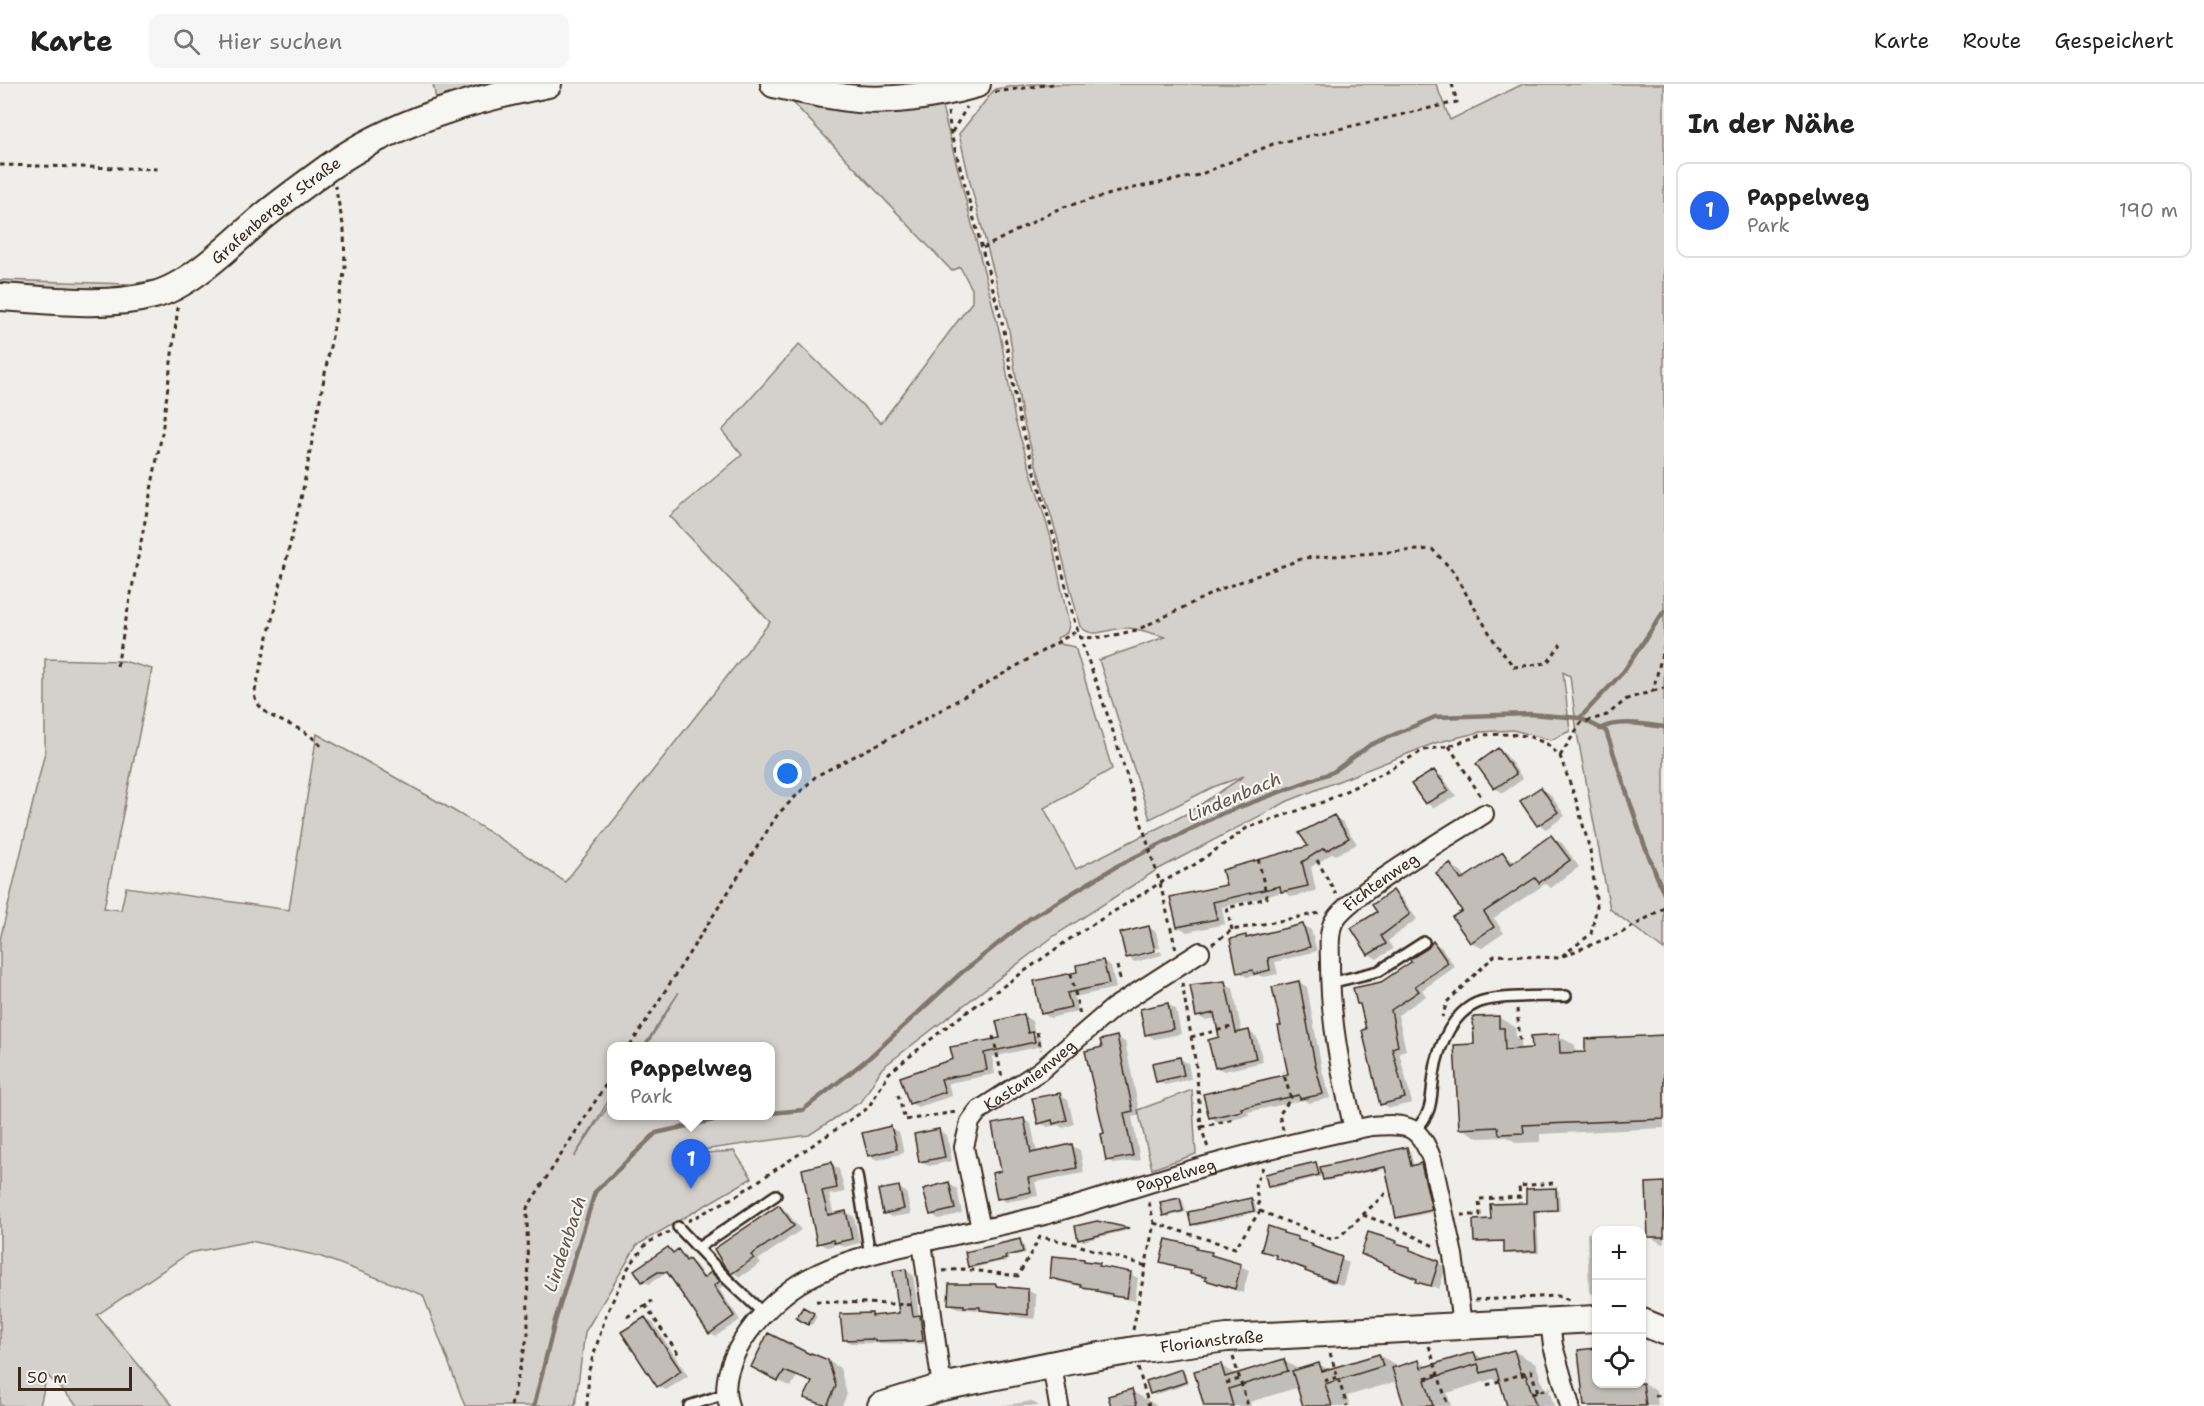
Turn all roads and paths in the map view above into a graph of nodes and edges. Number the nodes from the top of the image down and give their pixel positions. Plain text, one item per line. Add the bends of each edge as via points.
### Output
1 (548, 84) edge
2 (774, 84) edge
3 (1053, 84) edge
4 (1452, 84) edge
5 (978, 94) edge
6 (0, 165) edge
7 (160, 169) dead end
8 (335, 185) dead end
9 (983, 248) junction
10 (0, 297) edge
11 (178, 310) dead end
12 (1077, 631) junction
13 (1079, 638) junction
14 (1561, 644) dead end
15 (1664, 646) edge
16 (117, 666) dead end
17 (1664, 688) edge
18 (1653, 691) junction
19 (321, 746) dead end
20 (1449, 746) dead end
21 (1560, 756) dead end
22 (1484, 814) joint
23 (1258, 858) dead end
24 (1317, 860) dead end
25 (1664, 908) edge
26 (1342, 911) junction
27 (1232, 930) junction
28 (1424, 942) dead end
29 (1200, 952) joint
30 (1559, 958) dead end
31 (1179, 965) junction
32 (1071, 974) dead end
33 (1330, 983) junction
34 (1566, 996) dead end
35 (1507, 1010) dead end
36 (1235, 1026) dead end
37 (1084, 1031) junction
38 (993, 1036) dead end
39 (1191, 1037) junction
40 (1520, 1041) dead end
41 (633, 1042) edge
42 (1284, 1072) dead end
43 (607, 1083) edge
44 (1005, 1094) junction
45 (898, 1095) dead end
46 (1234, 1119) dead end
47 (970, 1122) junction
48 (1201, 1127) junction
49 (1354, 1130) junction
50 (1415, 1130) junction
51 (1278, 1148) junction
52 (1214, 1164) junction
53 (857, 1175) dead end
54 (1553, 1183) dead end
55 (1144, 1185) junction
56 (776, 1195) dead end
57 (1392, 1195) dead end
58 (1260, 1211) junction
59 (1363, 1215) junction
60 (1444, 1215) junction
61 (1154, 1224) junction
62 (678, 1227) dead end
63 (981, 1229) junction
64 (922, 1242) junction
65 (699, 1248) junction
66 (870, 1255) junction
67 (1453, 1255) junction
68 (1146, 1266) junction
69 (926, 1273) junction
70 (652, 1301) dead end
71 (816, 1301) dead end
72 (645, 1305) junction
73 (931, 1305) junction
74 (763, 1313) junction
75 (1461, 1313) junction
76 (627, 1317) dead end
77 (1588, 1319) edge
78 (1550, 1321) junction
79 (1646, 1324) edge
80 (1324, 1331) junction
81 (1664, 1331) edge
82 (1133, 1336) dead end
83 (1227, 1338) junction
84 (679, 1355) dead end
85 (1136, 1361) dead end
86 (1435, 1362) dead end
87 (1052, 1365) junction
88 (1438, 1374) junction
89 (1338, 1377) junction
90 (1425, 1378) dead end
91 (1240, 1379) junction
92 (1324, 1381) dead end
93 (1226, 1383) dead end
94 (1487, 1385) dead end
95 (942, 1387) junction
96 (1538, 1392) dead end
97 (1664, 1395) edge
98 (1655, 1396) dead end
99 (727, 1400) edge
100 (511, 1406) edge
101 (689, 1406) edge
102 (881, 1406) edge
103 (1059, 1406) edge
104 (1148, 1406) edge
105 (1248, 1406) edge
106 (1347, 1406) edge
107 (1448, 1406) edge
108 (1570, 1406) edge

1 - 10 street, Grafenberger Straße via 454,108 393,129 359,147 264,216 220,254 173,288 155,295 104,302
2 - 5 street via 857,99
3 - 5 path
4 - 9 path via 1457,102 1273,144 1199,176 1059,208
5 - 9 path via 951,134
6 - 7 path
8 - 19 path via 344,230 345,268 302,494 254,695 263,711 309,735
9 - 12 path via 1004,330 1019,418
11 - 16 path via 162,433
12 - 13 path
12 - 41 path via 915,725 816,776 778,814
13 - 14 path via 1137,630 1221,589 1304,558 1432,549 1452,570 1496,645 1514,667 1547,663
13 - 31 path via 1111,725 1160,883
15 - 18 path
17 - 18 path
18 - 21 path via 1627,699 1607,714 1581,723
20 - 22 path via 1481,796
22 - 26 street, Fichtenweg via 1365,891
23 - 27 path via 1267,898 1227,908
24 - 26 path
25 - 30 path via 1623,932
26 - 27 path via 1312,913
26 - 33 street, Fichtenweg via 1330,936
27 - 29 path
28 - 33 lane via 1379,971
29 - 31 street, Kastanienweg
31 - 37 street, Kastanienweg via 1129,996
31 - 39 path
32 - 37 path
33 - 49 street, Fichtenweg via 1335,1045
34 - 50 lane via 1485,1000 1470,1008 1456,1021 1441,1046 1431,1108
35 - 40 path via 1518,1009
36 - 39 path
37 - 44 street, Kastanienweg via 1040,1071
38 - 44 path
39 - 48 path
42 - 51 path via 1291,1098 1279,1115
43 - 100 path via 527,1208 528,1334
44 - 47 street, Kastanienweg
45 - 47 path via 905,1120 963,1112
46 - 48 path
47 - 63 street, Kastanienweg via 964,1147
48 - 52 path
49 - 50 street, Pappelweg via 1390,1125
49 - 51 street, Pappelweg
50 - 60 street via 1427,1145
51 - 52 street, Pappelweg
51 - 58 path via 1255,1185
52 - 55 street, Pappelweg
53 - 66 lane
54 - 60 path via 1519,1186 1520,1197 1479,1199 1480,1215
55 - 61 path
55 - 63 street, Pappelweg
56 - 65 lane
57 - 59 path via 1385,1194
58 - 59 path via 1331,1239 1339,1237
58 - 61 path via 1235,1248
59 - 67 path
60 - 67 street
61 - 68 path
62 - 65 lane
63 - 64 street, Pappelweg
64 - 66 street, Pappelweg
64 - 69 street
65 - 74 lane
66 - 74 street, Pappelweg via 806,1279
67 - 75 street
68 - 69 path via 1071,1243 1040,1238 1018,1276 963,1269
68 - 82 path
69 - 73 street
70 - 72 path
71 - 73 path
72 - 76 path
72 - 84 path
73 - 95 street
74 - 99 street, Pappelweg via 737,1352 728,1375
75 - 77 path via 1558,1296 1573,1303
75 - 78 street, Florianstraße
75 - 80 street, Florianstraße
77 - 78 street, Florianstraße
78 - 108 street via 1552,1346
79 - 81 street
80 - 83 street, Florianstraße
80 - 89 path
83 - 87 street, Florianstraße via 1123,1351
83 - 91 path
85 - 104 path
86 - 88 path
87 - 95 street, Florianstraße
87 - 103 street
88 - 90 path
88 - 107 path
89 - 92 path
89 - 106 path
91 - 93 path
91 - 105 path
94 - 96 path via 1531,1371
95 - 102 street, Florianstraße
97 - 98 path
99 - 101 lane, Pappelweg

